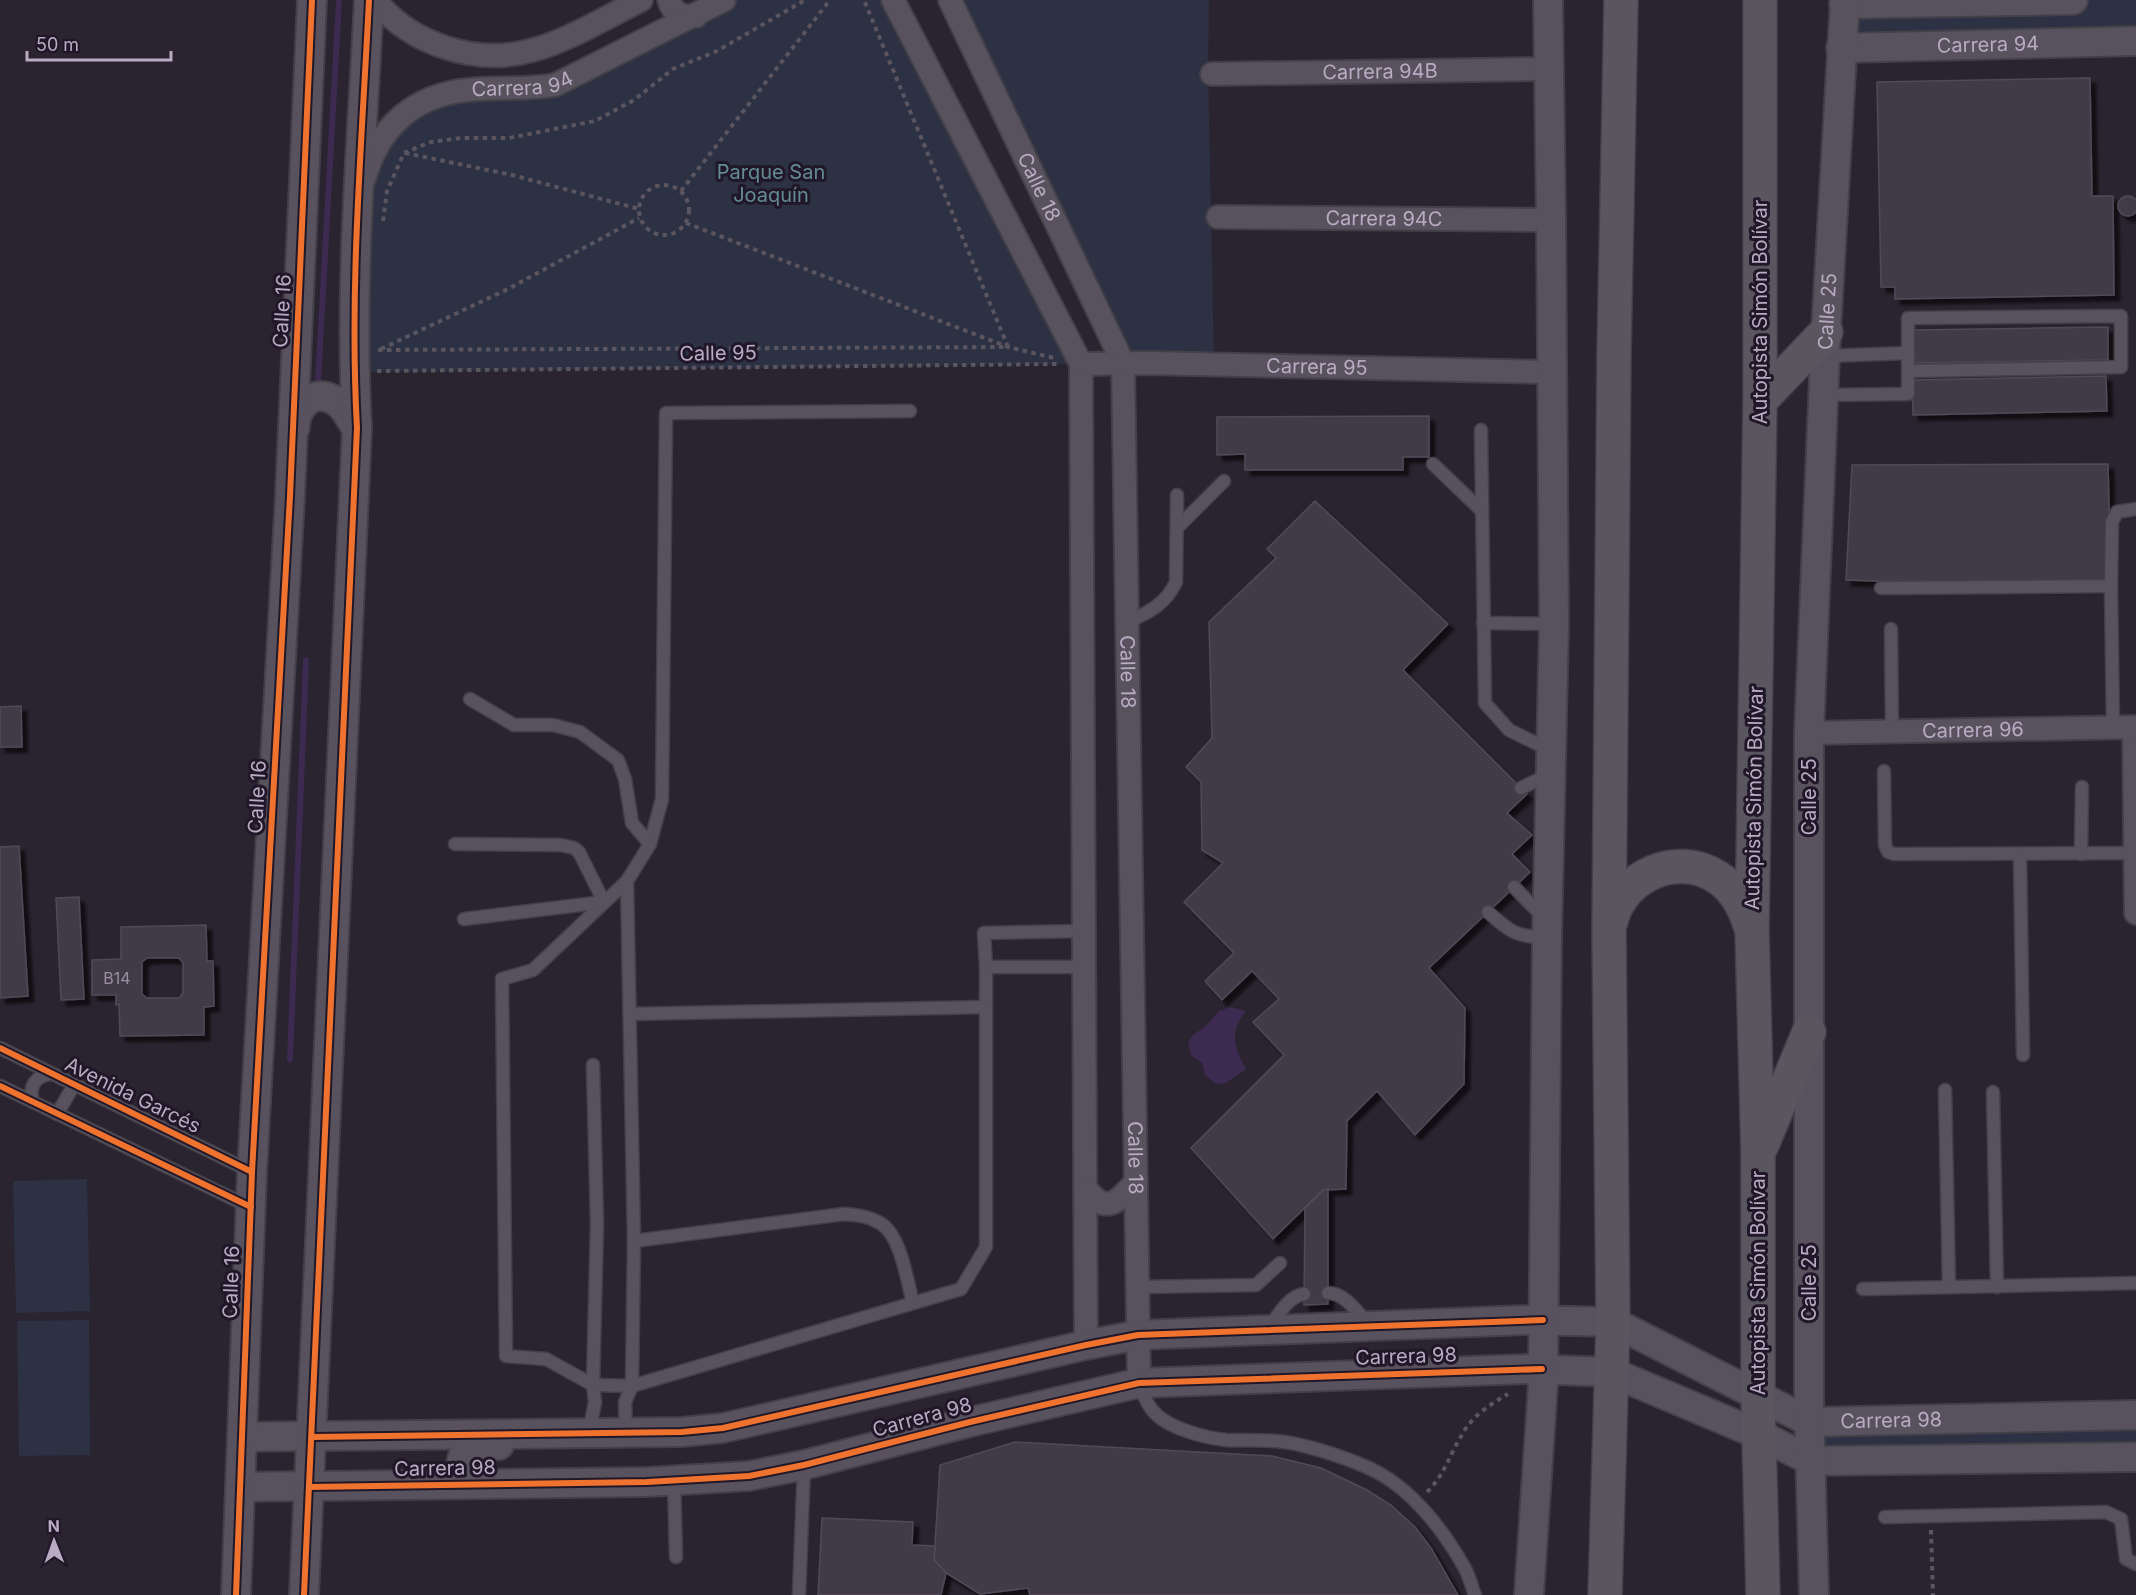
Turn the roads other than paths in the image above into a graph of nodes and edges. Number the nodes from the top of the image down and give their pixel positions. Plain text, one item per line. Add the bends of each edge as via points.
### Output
1 (312, 0) edge
2 (369, 0) edge
3 (375, 0) edge
4 (641, 0) edge
5 (669, 0) edge
6 (724, 0) edge
7 (893, 0) edge
8 (950, 0) edge
9 (1548, 0) edge
10 (1621, 0) edge
11 (1761, 0) edge
12 (2073, 0) edge
13 (2002, 1) edge
14 (1844, 2) edge
15 (696, 16) junction
16 (2136, 41) edge
17 (1841, 48) junction
18 (1549, 69) junction
19 (1212, 74) dead end
20 (359, 198) junction
21 (1218, 217) dead end
22 (1551, 220) junction
23 (1826, 344) junction
24 (1908, 353) junction
25 (1123, 363) junction
26 (1081, 364) junction
27 (1908, 371) junction
28 (1551, 372) junction
29 (1824, 395) junction
30 (1760, 401) junction
31 (910, 411) dead end
32 (357, 428) junction
33 (1481, 430) dead end
34 (1433, 464) dead end
35 (1224, 481) dead end
36 (1177, 495) dead end
37 (290, 496) junction
38 (2136, 509) edge
39 (1482, 511) junction
40 (1178, 527) junction
41 (2111, 586) junction
42 (1881, 588) dead end
43 (1127, 622) junction
44 (1483, 623) junction
45 (1554, 624) junction
46 (1891, 629) dead end
47 (470, 699) dead end
48 (2127, 727) edge
49 (1892, 731) junction
50 (1809, 733) junction
51 (1550, 762) junction
52 (1884, 771) dead end
53 (2082, 787) dead end
54 (1521, 788) dead end
55 (455, 844) dead end
56 (650, 844) junction
57 (2135, 853) edge
58 (2020, 854) junction
59 (2081, 854) junction
60 (627, 881) junction
61 (1514, 887) dead end
62 (604, 902) junction
63 (1488, 912) dead end
64 (2136, 913) edge
65 (464, 919) dead end
66 (1547, 929) junction
67 (1752, 931) junction
68 (1084, 932) junction
69 (1610, 932) junction
70 (986, 967) junction
71 (1084, 967) junction
72 (986, 1007) junction
73 (630, 1014) junction
74 (1809, 1032) junction
75 (0, 1048) edge
76 (2023, 1055) dead end
77 (594, 1065) dead end
78 (52, 1074) junction
79 (74, 1085) junction
80 (0, 1086) edge
81 (1945, 1090) dead end
82 (1993, 1092) dead end
83 (33, 1102) junction
84 (57, 1114) junction
85 (1758, 1155) junction
86 (252, 1172) junction
87 (1136, 1182) junction
88 (1085, 1187) junction
89 (251, 1207) junction
90 (634, 1241) junction
91 (1281, 1263) dead end
92 (2136, 1282) edge
93 (1137, 1287) junction
94 (1949, 1287) junction
95 (1998, 1287) junction
96 (1863, 1288) dead end
97 (1328, 1293) dead end
98 (1304, 1294) dead end
99 (913, 1303) junction
100 (1543, 1320) junction
101 (1613, 1322) junction
102 (1371, 1327) junction
103 (1266, 1330) junction
104 (1138, 1335) junction
105 (1086, 1345) junction
106 (1542, 1369) junction
107 (1611, 1372) junction
108 (1139, 1383) junction
109 (593, 1385) junction
110 (632, 1386) junction
111 (1758, 1397) junction
112 (2136, 1415) edge
113 (1810, 1422) junction
114 (589, 1433) junction
115 (626, 1433) junction
116 (532, 1434) junction
117 (1760, 1435) junction
118 (242, 1437) junction
119 (313, 1437) junction
120 (2136, 1457) edge
121 (1812, 1461) junction
122 (804, 1466) junction
123 (674, 1480) junction
124 (483, 1484) junction
125 (240, 1487) junction
126 (309, 1487) junction
127 (1885, 1516) dead end
128 (676, 1557) dead end
129 (2136, 1564) edge
130 (236, 1595) edge
131 (304, 1595) edge
132 (799, 1595) edge
133 (1475, 1595) edge
134 (1529, 1595) edge
135 (1605, 1595) edge
136 (1763, 1595) edge
137 (1814, 1595) edge

1 - 37 street, Calle 16
2 - 20 street
3 - 4 street, Carrera 94 via 399,25 429,42 459,52 495,56 531,51 565,38
5 - 15 street via 675,12 685,17
6 - 15 street, Carrera 94
7 - 26 street
8 - 25 street, Calle 18
9 - 18 street
10 - 69 highway
11 - 30 highway, Autopista Simón Bolívar
12 - 13 street
13 - 14 street
14 - 17 street, Calle 25
15 - 20 street, Carrera 94 via 555,85 458,91 438,95 411,108 389,128 377,147
16 - 17 street, Carrera 94
17 - 23 street, Calle 25
18 - 19 street, Carrera 94B
18 - 22 street
20 - 32 street via 354,372
21 - 22 street, Carrera 94C
22 - 28 street
23 - 24 lane
23 - 29 street, Calle 25
23 - 30 highway
24 - 27 lane
24 - 27 lane via 1908,318 2121,316 2121,367
25 - 26 street, Carrera 95
25 - 28 street, Carrera 95
25 - 43 street, Calle 18
26 - 68 street
27 - 29 lane via 1908,394
28 - 45 street
29 - 50 street, Calle 25
30 - 67 highway, Autopista Simón Bolívar
31 - 56 lane via 666,413 662,799
32 - 37 street via 331,398 315,398 301,406 296,416
32 - 119 street
33 - 39 lane
34 - 39 lane
35 - 40 lane
36 - 40 lane
37 - 86 street, Calle 16
38 - 41 lane via 2117,512 2112,522
39 - 44 lane
40 - 43 lane via 1178,569 1172,591 1150,612
41 - 42 lane
41 - 48 lane
43 - 87 street, Calle 18
44 - 45 lane
44 - 51 lane via 1485,704 1509,730
45 - 51 street
46 - 49 lane
47 - 56 lane via 514,724 580,732 618,760 632,823
48 - 49 street, Carrera 96
48 - 57 street
49 - 50 street, Carrera 96
50 - 74 street, Calle 25
51 - 54 lane
51 - 66 street
52 - 58 lane via 1888,852
53 - 59 lane
55 - 62 lane via 574,848 585,861
56 - 60 lane
57 - 59 lane
57 - 64 street
58 - 59 lane
58 - 76 lane
60 - 62 lane
60 - 73 lane
61 - 66 lane
62 - 65 lane
62 - 109 lane via 533,970 502,979 506,1356 546,1359
63 - 66 lane via 1515,934 1533,937
66 - 100 street
67 - 69 highway via 1733,891 1706,871 1680,866 1654,871 1631,885 1616,906
67 - 85 highway, Autopista Simón Bolívar
68 - 70 lane via 984,933
68 - 71 street
69 - 101 highway
70 - 71 lane
70 - 72 lane
71 - 88 street
72 - 73 lane
72 - 99 lane via 986,1247 961,1289
73 - 90 lane
74 - 85 highway
74 - 113 street, Calle 25
75 - 78 lane, Avenida Garcés
77 - 109 lane via 597,1224
78 - 79 lane, Avenida Garcés
78 - 83 lane via 36,1079 30,1094
79 - 84 lane
79 - 86 lane, Avenida Garcés
80 - 83 lane
81 - 94 lane
82 - 95 lane
83 - 84 lane
84 - 89 lane
85 - 111 highway, Autopista Simón Bolívar
86 - 89 street, Calle 16
87 - 88 street via 1114,1203 1094,1200
87 - 93 street, Calle 18
88 - 105 street
89 - 118 street, Calle 16
90 - 99 lane via 844,1214 864,1216 882,1223 895,1238
90 - 110 lane
91 - 93 lane via 1256,1285
92 - 95 lane
93 - 104 street, Calle 18
94 - 95 lane
94 - 96 lane
97 - 102 lane via 1345,1299
98 - 103 lane via 1291,1300
99 - 110 lane
100 - 101 street, Carrera 98
100 - 102 street, Carrera 98
100 - 106 street
101 - 107 highway
101 - 111 street, Carrera 98
102 - 103 street, Carrera 98
103 - 104 street, Carrera 98
104 - 105 street, Carrera 98
104 - 108 street, Calle 18
105 - 115 street, Carrera 98 via 723,1428
106 - 107 street, Carrera 98
106 - 108 street, Carrera 98
106 - 134 street
107 - 117 street, Carrera 98
107 - 135 highway
108 - 122 street, Carrera 98
108 - 133 lane via 1154,1413 1180,1429 1226,1440 1287,1442 1377,1472 1434,1522 1465,1567
109 - 110 lane
109 - 114 lane via 595,1402
110 - 115 lane via 625,1402
111 - 113 street, Carrera 98
111 - 117 highway, Autopista Simón Bolívar
112 - 113 street, Carrera 98
113 - 121 street, Calle 25
114 - 115 street, Carrera 98
114 - 116 street, Carrera 98
116 - 119 street, Carrera 98
116 - 124 street via 523,1444 473,1447 466,1452 461,1461 463,1475
117 - 121 street, Carrera 98
117 - 136 highway, Autopista Simón Bolívar
118 - 119 street, Carrera 98
118 - 125 street, Calle 16
119 - 126 street
120 - 121 street, Carrera 98
121 - 137 street, Calle 25
122 - 123 street, Carrera 98 via 749,1476
122 - 132 lane
123 - 124 street, Carrera 98
123 - 128 lane
124 - 126 street, Carrera 98
125 - 126 street, Carrera 98
125 - 130 street, Calle 16
126 - 131 street
127 - 129 lane via 2106,1512 2121,1519 2126,1559

